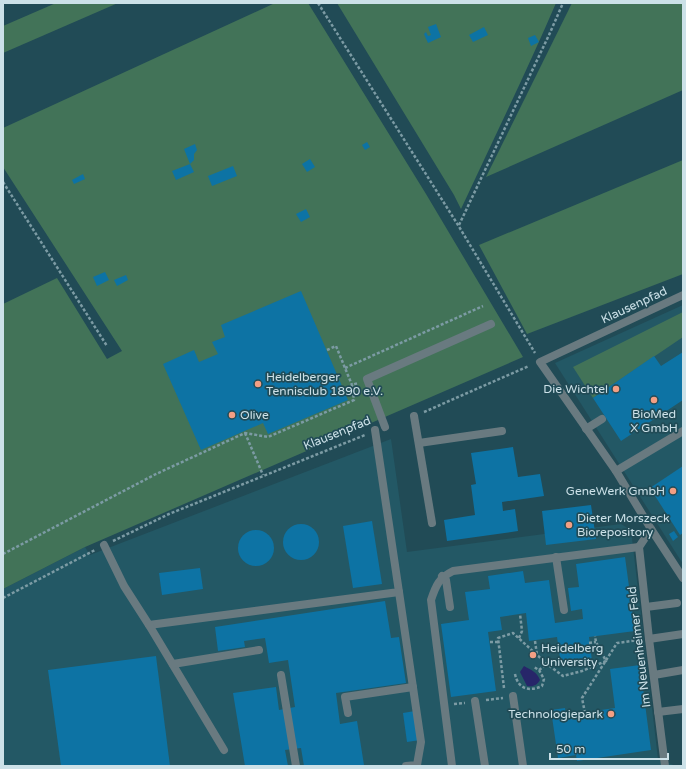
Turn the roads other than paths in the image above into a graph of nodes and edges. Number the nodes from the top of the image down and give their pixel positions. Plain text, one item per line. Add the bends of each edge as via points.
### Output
1 (683, 295) edge
2 (491, 324) dead end
3 (414, 416) road end
4 (602, 419) dead end
5 (385, 427) dead end
6 (586, 429) junction
7 (375, 430) road end
8 (502, 431) dead end
9 (683, 431) edge
10 (419, 443) junction
11 (616, 471) junction
12 (432, 523) dead end
13 (651, 529) junction
14 (104, 545) road end
15 (639, 547) junction
16 (556, 557) junction
17 (442, 576) junction
18 (683, 578) edge
19 (399, 592) junction
20 (677, 603) dead end
21 (450, 607) dead end
22 (646, 607) junction
23 (564, 610) dead end
24 (150, 625) junction
25 (683, 634) edge
26 (649, 639) junction
27 (259, 650) dead end
28 (173, 664) junction
29 (683, 670) edge
30 (281, 675) dead end
31 (654, 675) junction
32 (413, 686) junction
33 (510, 697) road end
34 (475, 701) road end
35 (683, 709) edge
36 (658, 712) junction
37 (348, 713) dead end
38 (224, 750) dead end
39 (296, 766) edge
40 (406, 766) edge
41 (452, 766) edge
42 (485, 766) edge
43 (523, 766) edge
44 (662, 766) edge
45 (665, 766) edge

1 - 6 street, Klausenpfad via 540,362
2 - 5 street via 367,379
3 - 10 street
4 - 6 street
6 - 11 street
7 - 19 street
8 - 10 street
9 - 11 street
10 - 12 street
11 - 13 street
13 - 15 street
13 - 18 street
14 - 24 street via 124,586
15 - 16 street
15 - 22 street, Im Neuenheimer Feld
16 - 17 street via 453,571
16 - 23 street
17 - 21 street via 446,580
17 - 41 street via 431,600
19 - 24 street
19 - 32 street
20 - 22 street
22 - 26 street, Im Neuenheimer Feld
24 - 28 street
25 - 26 street
26 - 31 street, Im Neuenheimer Feld
27 - 28 street
28 - 38 street
29 - 31 street
30 - 39 street
31 - 36 street, Im Neuenheimer Feld
32 - 37 street via 345,697
32 - 40 street via 421,742 417,764
33 - 43 street
34 - 42 street
35 - 36 street
36 - 45 street, Im Neuenheimer Feld
44 - 45 street

